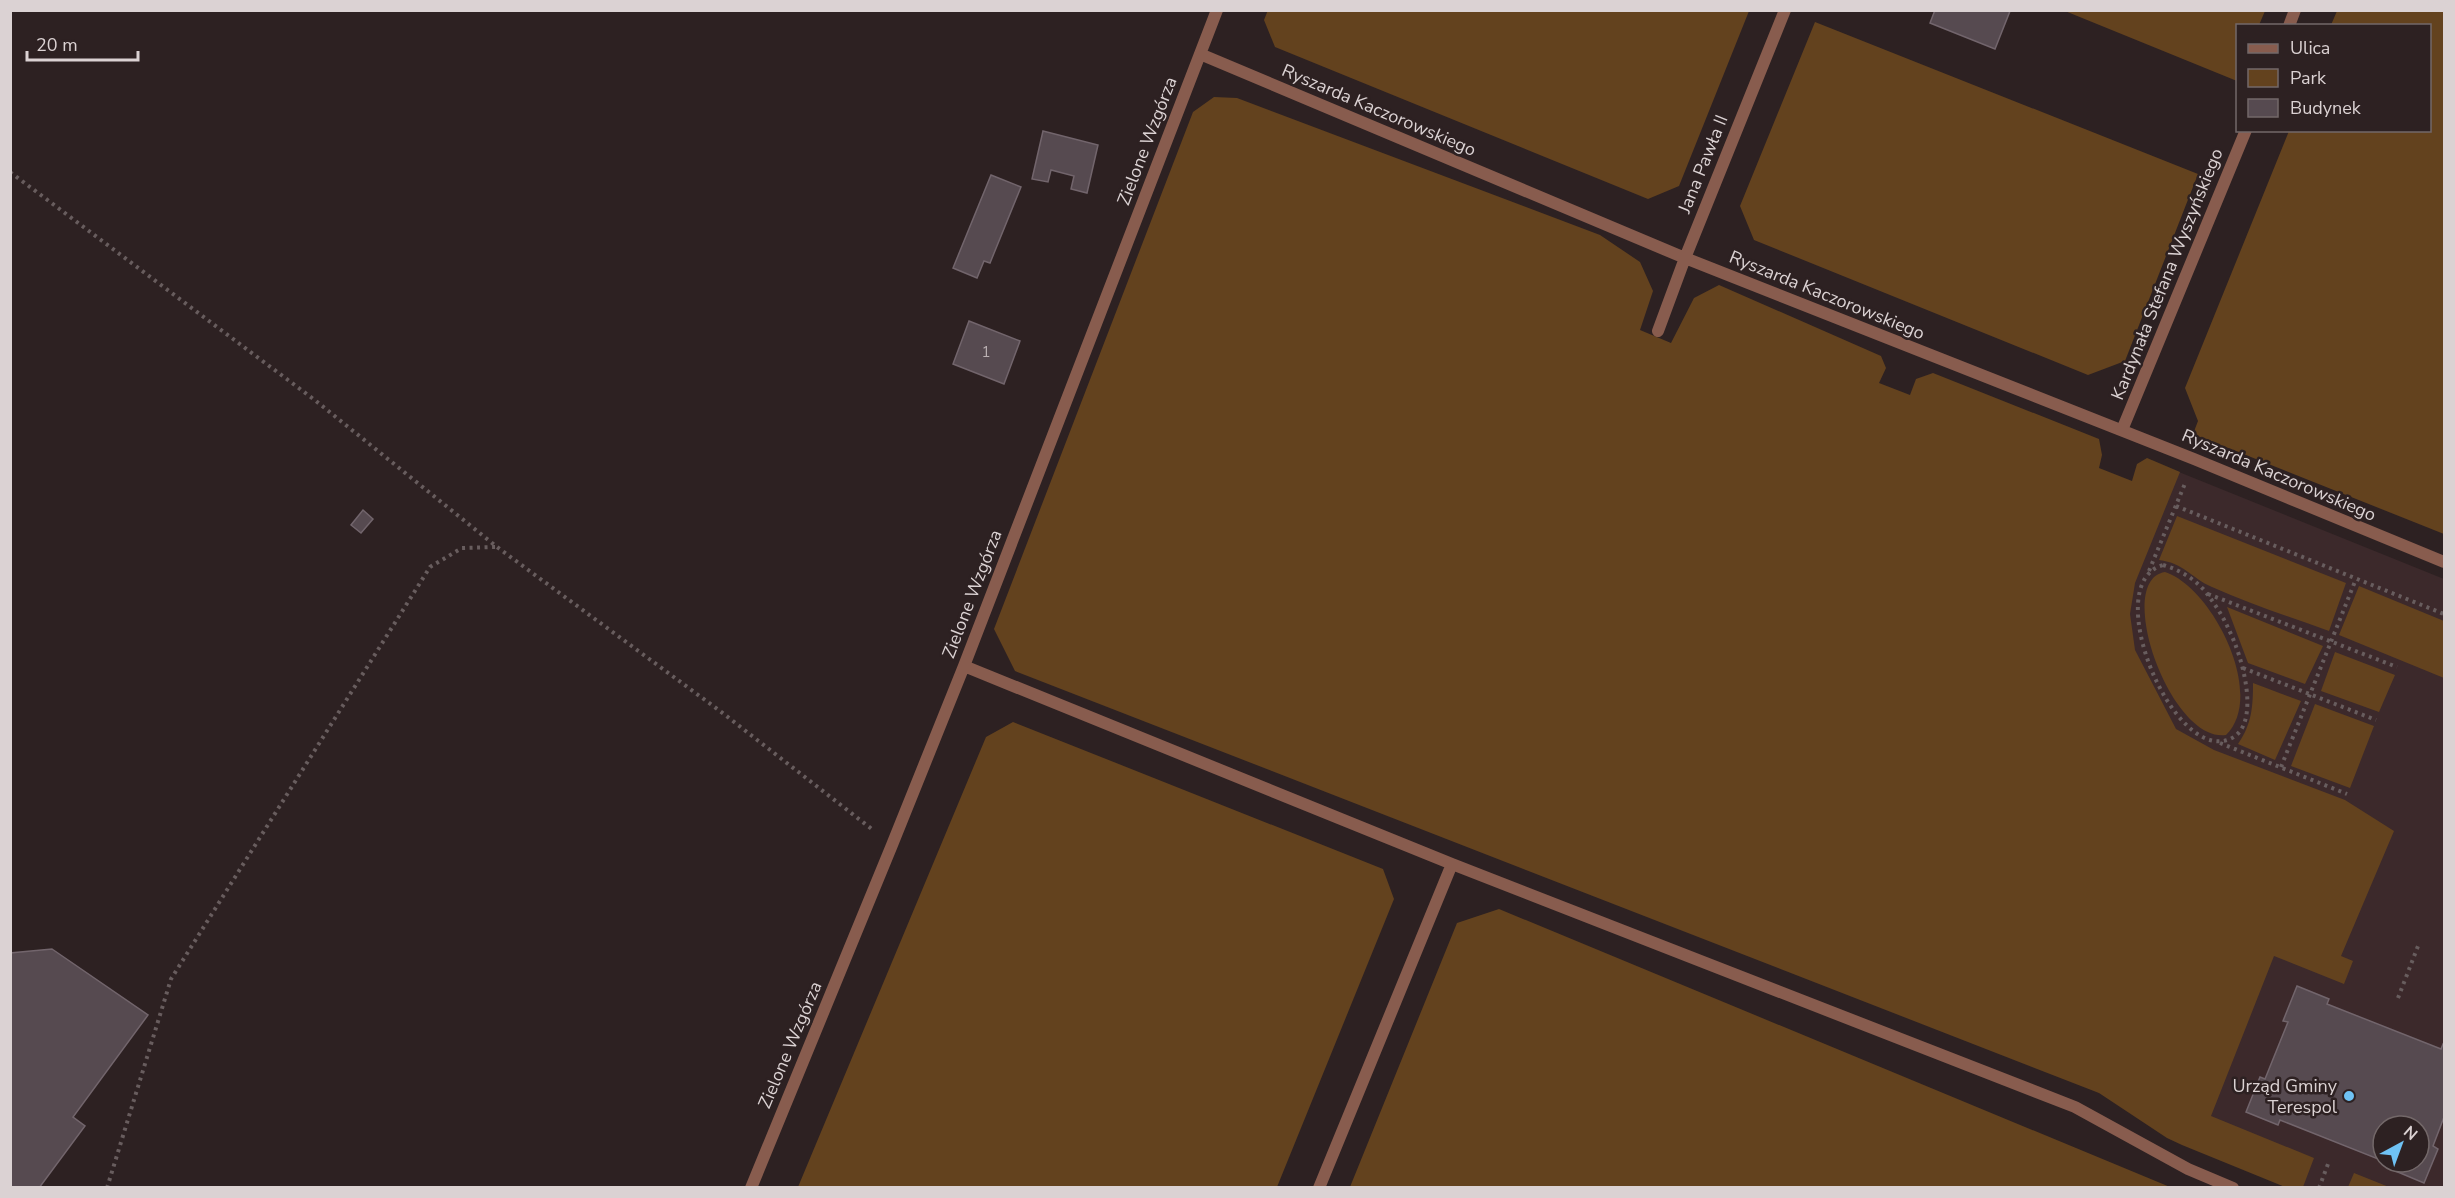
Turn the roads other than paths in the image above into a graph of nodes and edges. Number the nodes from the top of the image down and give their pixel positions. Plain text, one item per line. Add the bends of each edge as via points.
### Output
1 (1217, 10) edge
2 (1785, 10) edge
3 (1200, 54) junction
4 (2245, 132) edge
5 (1684, 258) junction
6 (1658, 331) dead end
7 (2122, 430) junction
8 (2445, 562) edge
9 (963, 666) junction
10 (1452, 864) junction
11 (751, 1188) edge
12 (1319, 1188) edge
13 (2233, 1188) edge

1 - 3 street, Zielone Wzgórza
2 - 5 street, Jana Pawła II
3 - 5 street, Ryszarda Kaczorowskiego
3 - 9 street, Zielone Wzgórza
4 - 7 street, Kardynała Stefana Wyszyńskiego
5 - 6 street, Jana Pawła II
5 - 7 street, Ryszarda Kaczorowskiego
7 - 8 street, Ryszarda Kaczorowskiego
9 - 10 street
9 - 11 street, Zielone Wzgórza
10 - 12 street
10 - 13 street via 2075,1107 2188,1169

